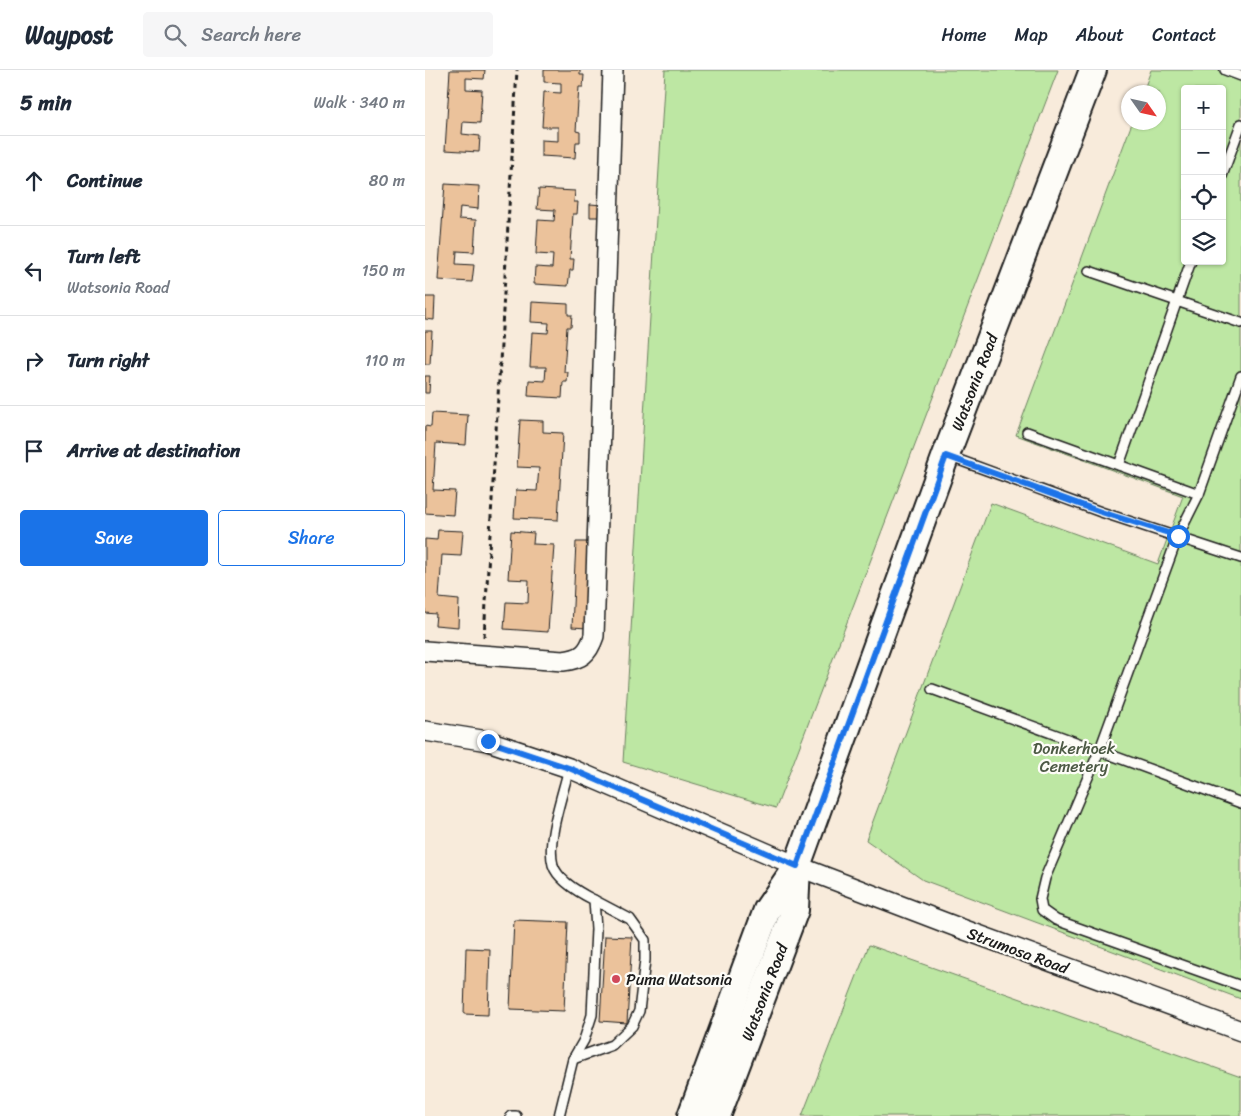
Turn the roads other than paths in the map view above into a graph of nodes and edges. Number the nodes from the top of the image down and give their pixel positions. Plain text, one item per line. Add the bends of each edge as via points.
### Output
1 (613, 70) edge
2 (1093, 70) edge
3 (1225, 70) edge
4 (1241, 76) edge
5 (1241, 124) edge
6 (1222, 175) edge
7 (1190, 265) edge
8 (1089, 271) dead end
9 (1177, 302) junction
10 (1241, 323) edge
11 (1241, 376) edge
12 (1027, 432) dead end
13 (946, 456) junction
14 (1119, 465) junction
15 (1199, 494) junction
16 (1178, 536) junction
17 (1241, 558) edge
18 (425, 651) edge
19 (932, 688) dead end
20 (425, 731) edge
21 (1100, 749) junction
22 (569, 768) junction
23 (1241, 803) edge
24 (797, 866) junction
25 (594, 900) junction
26 (1241, 986) edge
27 (1241, 1031) edge
28 (573, 1059) junction
29 (511, 1116) edge
30 (516, 1116) edge
31 (559, 1116) edge
32 (691, 1116) edge
33 (717, 1116) edge

1 - 18 street via 594,636 590,650 574,660
2 - 13 main road, Watsonia Road
3 - 4 lane
5 - 6 lane
7 - 9 lane
8 - 9 lane
9 - 10 lane
9 - 14 lane
11 - 15 lane
12 - 14 lane
13 - 16 lane
13 - 24 main road, Watsonia Road
14 - 15 lane
15 - 16 lane
16 - 17 lane
16 - 21 lane
19 - 21 lane
20 - 22 street, Strumosa Road via 488,741
21 - 23 lane
21 - 26 lane via 1045,878 1040,899 1042,910 1056,920
22 - 24 street, Strumosa Road
22 - 25 lane via 552,840 553,865 561,878
24 - 27 street, Strumosa Road
24 - 32 main road, Watsonia Road via 767,910
24 - 33 main road, Watsonia Road via 795,910
25 - 28 lane via 596,930 592,1015 584,1040
25 - 28 lane via 630,919 645,940 639,1011 632,1026 612,1045
28 - 31 lane
29 - 30 lane

